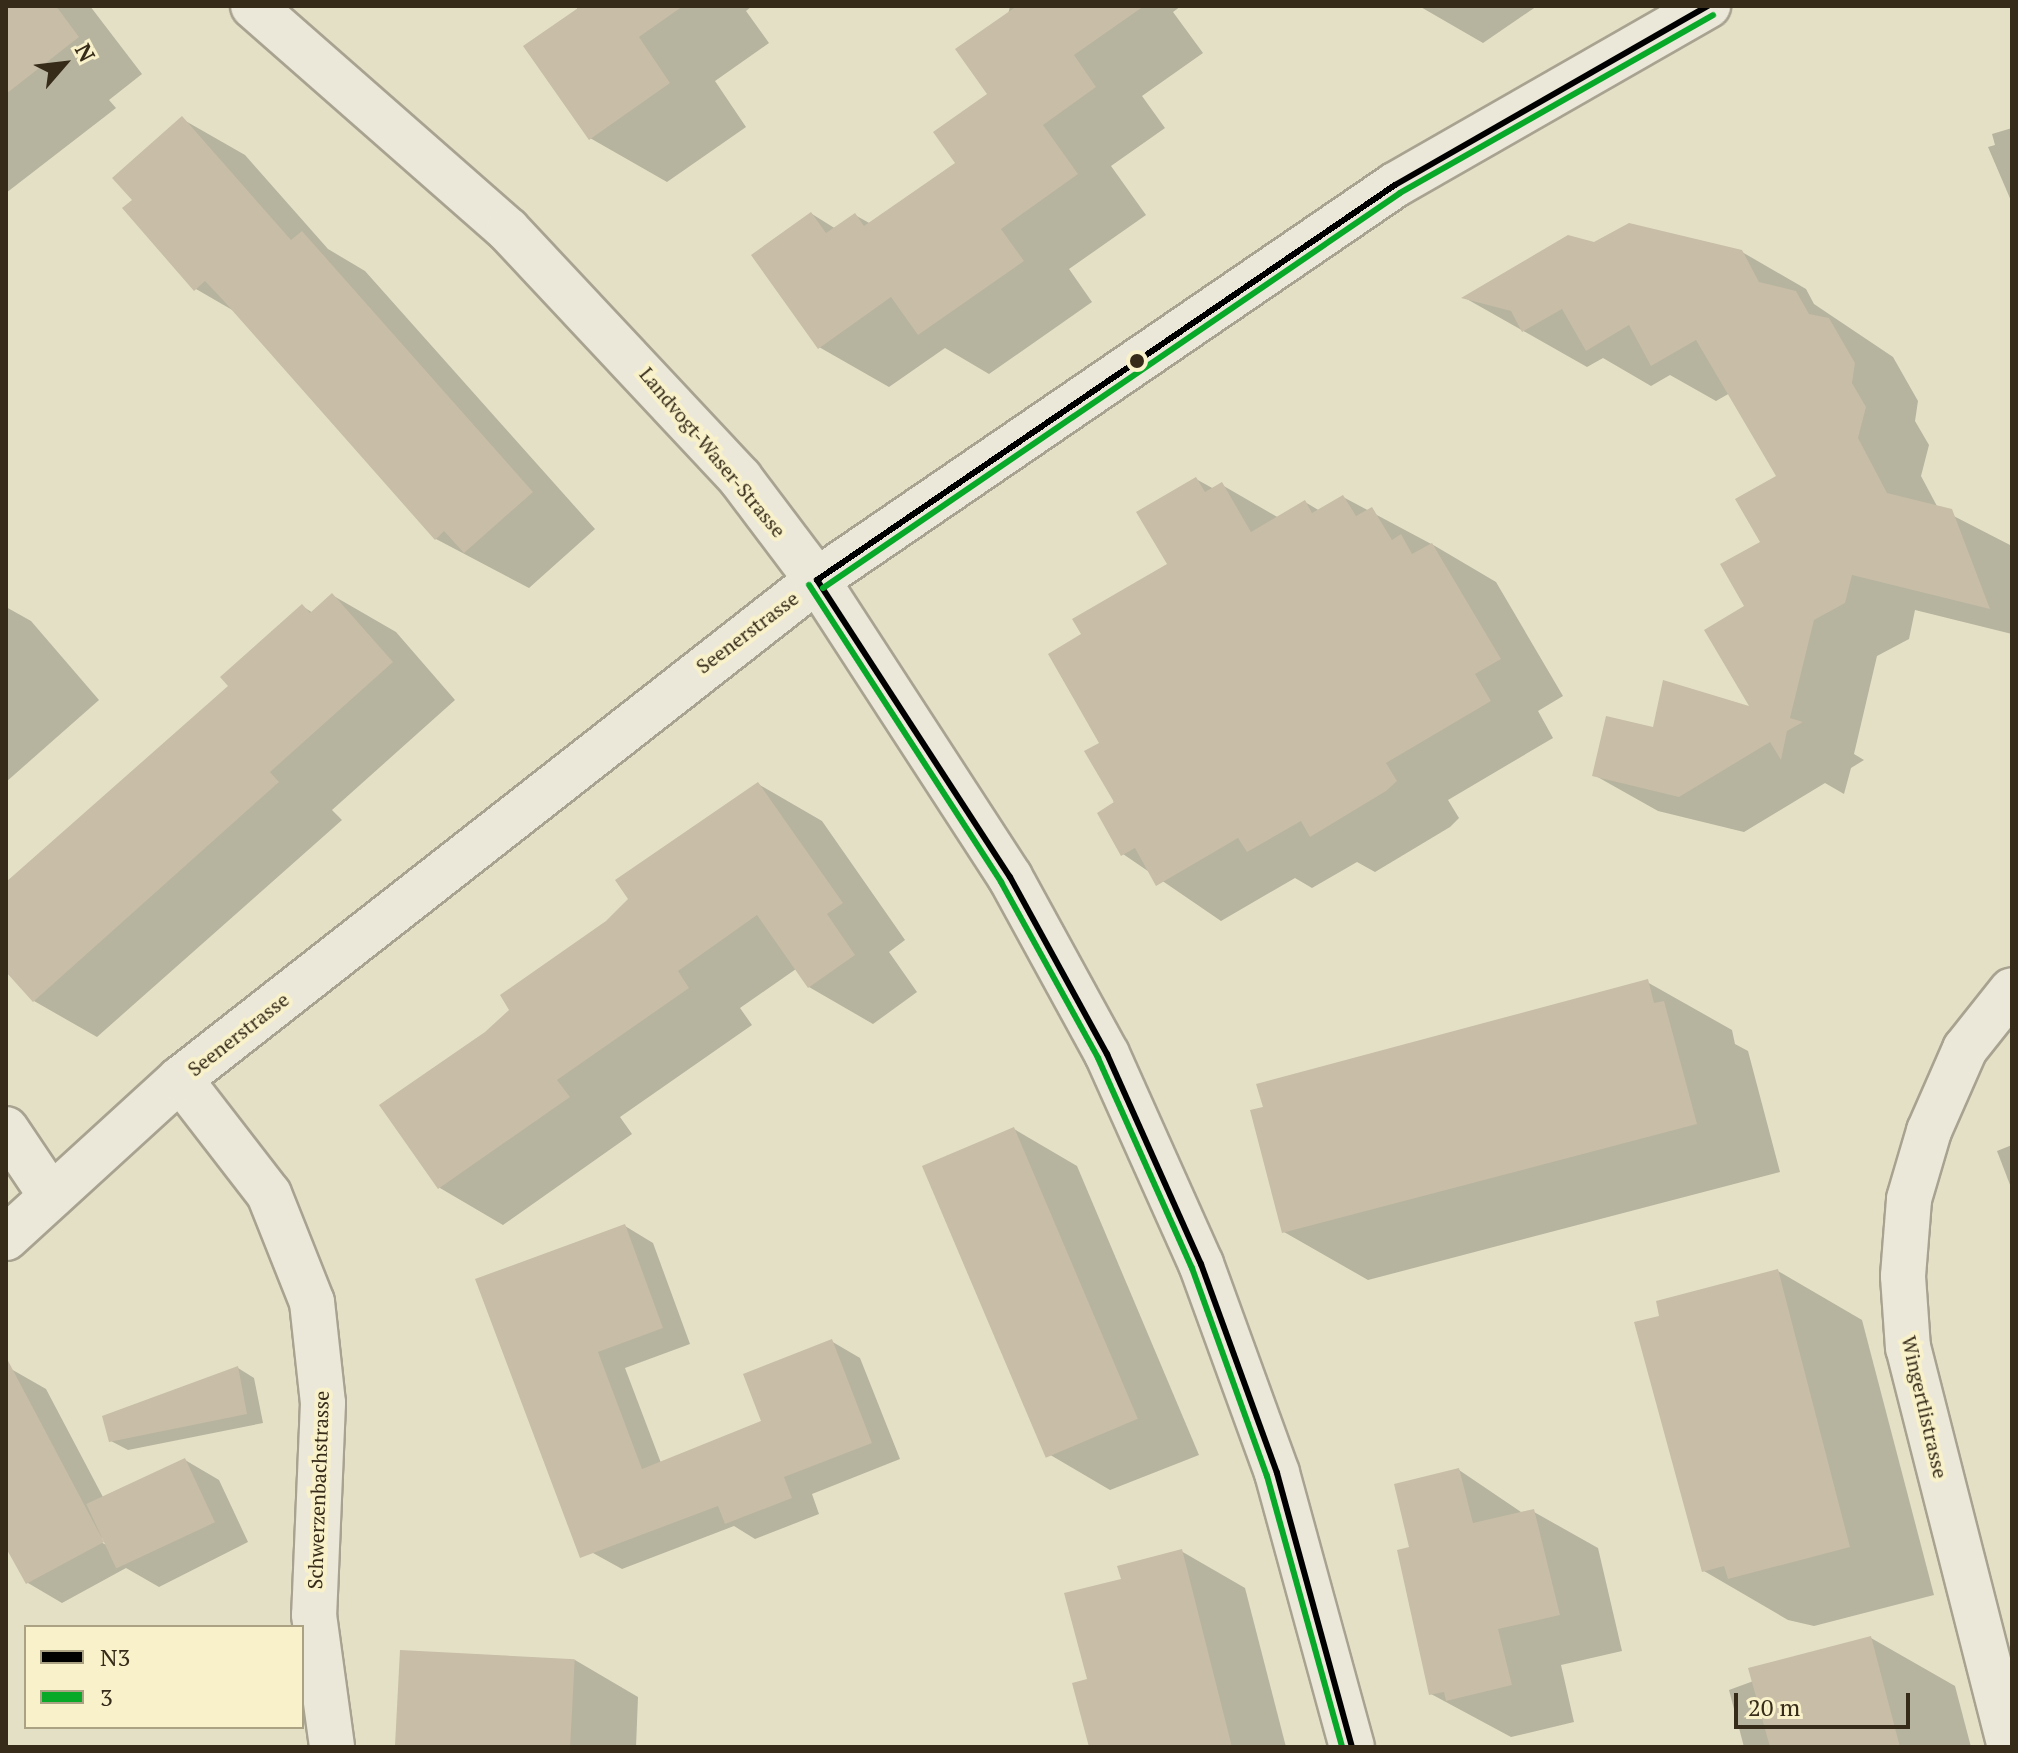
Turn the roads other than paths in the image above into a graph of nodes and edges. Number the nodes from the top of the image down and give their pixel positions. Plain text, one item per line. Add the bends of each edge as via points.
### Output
1 (253, 6) edge
2 (1708, 6) edge
3 (817, 580) junction
4 (2012, 990) edge
5 (180, 1079) junction
6 (6, 1129) edge
7 (51, 1196) junction
8 (6, 1238) edge
9 (332, 1747) edge
10 (1352, 1747) edge
11 (2010, 1747) edge

1 - 3 street, Landvogt-Waser-Strasse via 589,308 740,478
2 - 3 street, Seenerstrasse via 1395,185
3 - 5 street, Seenerstrasse
3 - 10 street, Landvogt-Waser-Strasse via 1010,877 1107,1054 1201,1264 1277,1473
4 - 11 street, Wingertlistrasse via 1965,1049 1929,1131 1909,1199 1903,1276 1908,1348
5 - 7 street, Seenerstrasse
5 - 9 street, Schwerzenbachstrasse via 269,1194 312,1302 323,1403 314,1615
6 - 7 street
7 - 8 street, Seenerstrasse

